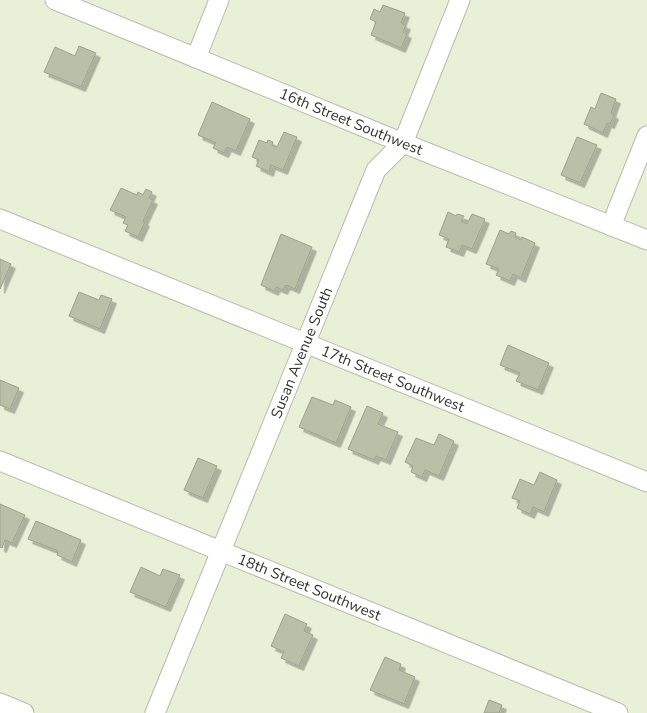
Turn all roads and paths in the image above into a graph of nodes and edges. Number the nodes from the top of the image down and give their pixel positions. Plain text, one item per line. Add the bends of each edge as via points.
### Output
1 (55, 0) edge
2 (219, 0) edge
3 (460, 0) edge
4 (196, 58) junction
5 (647, 136) edge
6 (402, 143) junction
7 (0, 219) edge
8 (611, 226) junction
9 (647, 240) edge
10 (306, 343) junction
11 (0, 461) edge
12 (647, 482) edge
13 (221, 551) junction
14 (0, 703) edge
15 (24, 713) edge
16 (155, 713) edge
17 (618, 713) edge

1 - 4 street, 16th Street Southwest
2 - 4 street
3 - 6 street, Susan Avenue South
4 - 6 street, 16th Street Southwest
5 - 8 street
6 - 8 street, 16th Street Southwest
6 - 10 street, Susan Avenue South via 376,170
7 - 10 street, 17th Street Southwest
8 - 9 street, 16th Street Southwest
10 - 12 street, 17th Street Southwest
10 - 13 street, Susan Avenue South
11 - 13 street, 18th Street Southwest
13 - 16 street, Susan Avenue South
13 - 17 street, 18th Street Southwest
14 - 15 street

